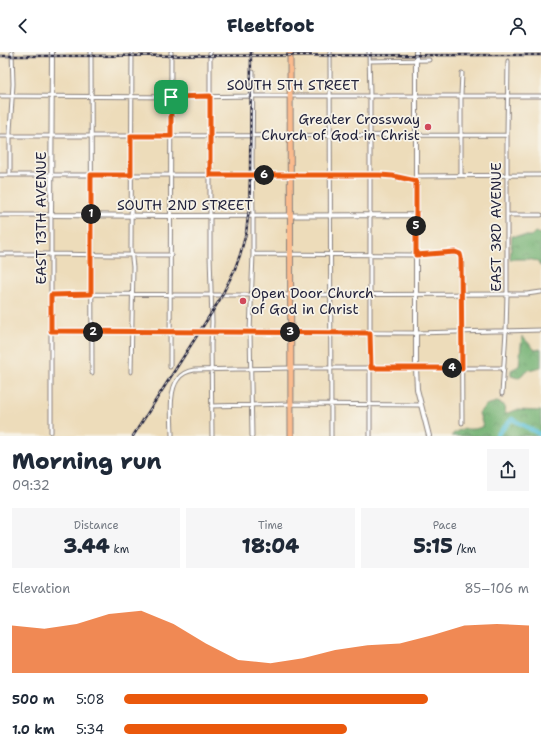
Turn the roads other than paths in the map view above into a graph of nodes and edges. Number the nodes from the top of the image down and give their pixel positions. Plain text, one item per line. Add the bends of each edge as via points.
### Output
1 (12, 52) edge
2 (52, 52) edge
3 (91, 52) edge
4 (132, 52) edge
5 (171, 52) edge
6 (210, 52) edge
7 (290, 52) edge
8 (330, 52) edge
9 (369, 52) edge
10 (416, 52) edge
11 (416, 60) junction
12 (429, 60) dead end
13 (369, 61) junction
14 (508, 61) dead end
15 (253, 72) dead end
16 (462, 73) dead end
17 (461, 95) junction
18 (507, 95) junction
19 (0, 96) edge
20 (12, 96) junction
21 (52, 96) junction
22 (92, 96) junction
23 (132, 96) junction
24 (210, 96) junction
25 (252, 96) junction
26 (290, 96) junction
27 (330, 96) junction
28 (370, 96) junction
29 (416, 96) junction
30 (541, 96) edge
31 (171, 97) junction
32 (252, 135) junction
33 (330, 135) junction
34 (370, 135) junction
35 (416, 135) junction
36 (461, 135) junction
37 (507, 135) junction
38 (0, 136) edge
39 (10, 136) junction
40 (52, 136) junction
41 (92, 136) junction
42 (131, 136) junction
43 (171, 136) junction
44 (210, 136) junction
45 (290, 136) junction
46 (0, 175) edge
47 (10, 175) junction
48 (52, 175) junction
49 (91, 175) junction
50 (131, 175) junction
51 (171, 175) junction
52 (210, 175) junction
53 (252, 175) junction
54 (290, 175) junction
55 (330, 175) junction
56 (370, 175) junction
57 (461, 175) junction
58 (507, 175) junction
59 (541, 175) edge
60 (416, 176) junction
61 (416, 181) junction
62 (370, 214) junction
63 (0, 215) edge
64 (51, 215) junction
65 (253, 215) junction
66 (290, 215) junction
67 (330, 215) junction
68 (416, 215) junction
69 (508, 215) junction
70 (541, 215) edge
71 (91, 216) junction
72 (131, 216) junction
73 (171, 216) junction
74 (210, 216) junction
75 (0, 254) edge
76 (51, 254) junction
77 (253, 254) junction
78 (290, 254) junction
79 (331, 254) junction
80 (370, 254) junction
81 (91, 255) junction
82 (132, 255) junction
83 (171, 255) junction
84 (416, 255) junction
85 (541, 292) edge
86 (91, 294) junction
87 (133, 294) junction
88 (211, 294) junction
89 (290, 294) junction
90 (330, 294) junction
91 (370, 294) junction
92 (416, 294) junction
93 (461, 294) junction
94 (507, 294) junction
95 (51, 295) junction
96 (171, 295) junction
97 (252, 295) junction
98 (506, 330) junction
99 (541, 330) edge
100 (51, 331) junction
101 (92, 332) junction
102 (132, 332) junction
103 (171, 332) junction
104 (211, 332) junction
105 (250, 332) junction
106 (291, 332) junction
107 (331, 332) junction
108 (462, 332) junction
109 (370, 333) junction
110 (416, 333) junction
111 (170, 367) dead end
112 (291, 368) junction
113 (371, 368) junction
114 (416, 368) junction
115 (462, 368) junction
116 (504, 368) junction
117 (211, 369) junction
118 (251, 369) junction
119 (331, 369) junction
120 (92, 372) dead end
121 (132, 372) dead end
122 (502, 394) dead end
123 (291, 404) junction
124 (331, 404) junction
125 (370, 404) junction
126 (252, 405) junction
127 (421, 405) junction
128 (211, 406) junction
129 (462, 423) dead end
130 (51, 432) dead end
131 (172, 436) edge
132 (212, 436) edge
133 (252, 436) edge
134 (291, 436) edge
135 (331, 436) edge
136 (370, 436) edge
137 (429, 436) edge

1 - 20 street
2 - 21 street, EAST 13TH AVENUE
3 - 22 street
4 - 23 street
5 - 31 street
6 - 24 street
7 - 26 main road
8 - 27 street
9 - 13 street
10 - 11 street
11 - 12 street
11 - 13 street
11 - 29 street
13 - 28 street
14 - 18 street, EAST 3RD AVENUE
15 - 25 street
16 - 17 street
17 - 18 street, SOUTH 5TH STREET
17 - 29 street, SOUTH 5TH STREET
17 - 36 street
18 - 30 street, SOUTH 5TH STREET
18 - 37 street, EAST 3RD AVENUE
19 - 20 street, SOUTH 5TH STREET
20 - 21 street, SOUTH 5TH STREET
20 - 39 street
21 - 22 street, SOUTH 5TH STREET
21 - 40 street, EAST 13TH AVENUE
22 - 23 street, SOUTH 5TH STREET
22 - 41 street
23 - 31 street, SOUTH 5TH STREET
23 - 42 street
24 - 25 street, SOUTH 5TH STREET
24 - 31 street, SOUTH 5TH STREET
24 - 44 street
25 - 26 street, SOUTH 5TH STREET
25 - 32 street
26 - 27 street, SOUTH 5TH STREET
26 - 45 main road
27 - 28 street, SOUTH 5TH STREET
27 - 33 street
28 - 29 street, SOUTH 5TH STREET
28 - 34 street
29 - 35 street
31 - 43 street
32 - 44 street
32 - 45 street
32 - 53 street
33 - 34 street
33 - 45 street
33 - 55 street
34 - 35 street
34 - 56 street
35 - 36 street
35 - 60 street
36 - 37 street
36 - 57 street
37 - 58 street, EAST 3RD AVENUE
38 - 39 street
39 - 40 street
39 - 47 street
40 - 41 street
40 - 48 street, EAST 13TH AVENUE
41 - 42 street
41 - 49 street
42 - 43 street
42 - 50 street
43 - 44 street
43 - 51 street
44 - 52 street
45 - 54 main road
46 - 47 street
47 - 48 street
48 - 49 street
48 - 64 street, EAST 13TH AVENUE
49 - 50 street
49 - 71 street
50 - 51 street
50 - 72 street
51 - 52 street
51 - 73 street
52 - 53 street
52 - 74 street
53 - 54 street
53 - 65 street
54 - 55 street
54 - 66 main road
55 - 56 street
55 - 67 street
56 - 61 street
56 - 62 street
57 - 58 street
57 - 60 street
58 - 59 street
58 - 69 street, EAST 3RD AVENUE
60 - 61 street
61 - 68 street
62 - 67 street, SOUTH 2ND STREET
62 - 68 street, SOUTH 2ND STREET
62 - 80 street
63 - 64 street, SOUTH 2ND STREET
64 - 71 street, SOUTH 2ND STREET
64 - 76 street, EAST 13TH AVENUE
65 - 66 street, SOUTH 2ND STREET
65 - 74 street, SOUTH 2ND STREET
65 - 77 street
66 - 67 street, SOUTH 2ND STREET
66 - 78 main road
67 - 79 street
68 - 84 street
69 - 70 street
69 - 94 street, EAST 3RD AVENUE
71 - 72 street, SOUTH 2ND STREET
71 - 81 street
72 - 73 street, SOUTH 2ND STREET
72 - 82 street
73 - 74 street, SOUTH 2ND STREET
73 - 83 street
74 - 88 street
75 - 76 street
76 - 81 street
76 - 95 street, EAST 13TH AVENUE
77 - 78 street
77 - 97 street
78 - 79 street
78 - 89 main road
79 - 80 street
79 - 90 street
80 - 84 street
80 - 91 street
81 - 82 street
81 - 86 street
82 - 83 street
82 - 87 street
83 - 96 street
84 - 92 street
84 - 93 street via 455,252 460,254
85 - 94 street
86 - 87 street
86 - 95 street
86 - 101 street
87 - 96 street
87 - 102 street
88 - 96 street
88 - 97 street
88 - 104 street
89 - 90 street
89 - 97 street
89 - 106 main road
90 - 91 street
90 - 107 street
91 - 92 street
91 - 109 street
92 - 93 street
92 - 110 street
93 - 94 street
93 - 108 street
94 - 98 street, EAST 3RD AVENUE
95 - 100 street, EAST 13TH AVENUE
96 - 103 street
97 - 105 street
98 - 99 street
98 - 108 street
98 - 116 street, EAST 3RD AVENUE
100 - 101 street
100 - 130 street, EAST 13TH AVENUE
101 - 102 street
101 - 120 street
102 - 103 street
102 - 121 street
103 - 104 street
103 - 111 street
104 - 105 street
104 - 117 street
105 - 106 street
105 - 118 street
106 - 107 street
106 - 112 main road
107 - 109 street
107 - 119 street
108 - 110 street
108 - 115 street
109 - 110 street
109 - 113 street
110 - 114 street
112 - 118 street
112 - 119 street
112 - 123 main road
113 - 114 street
113 - 119 street
113 - 125 street
114 - 115 street
114 - 127 street
115 - 116 street
115 - 129 street
116 - 122 street, EAST 3RD AVENUE
117 - 118 street
117 - 128 street
117 - 131 street via 189,371 176,381 173,391
118 - 126 street
119 - 124 street
123 - 124 street
123 - 126 street
123 - 134 main road
124 - 125 street
124 - 135 street
125 - 127 street
125 - 136 street
126 - 128 street
126 - 133 street
127 - 137 street
128 - 132 street

